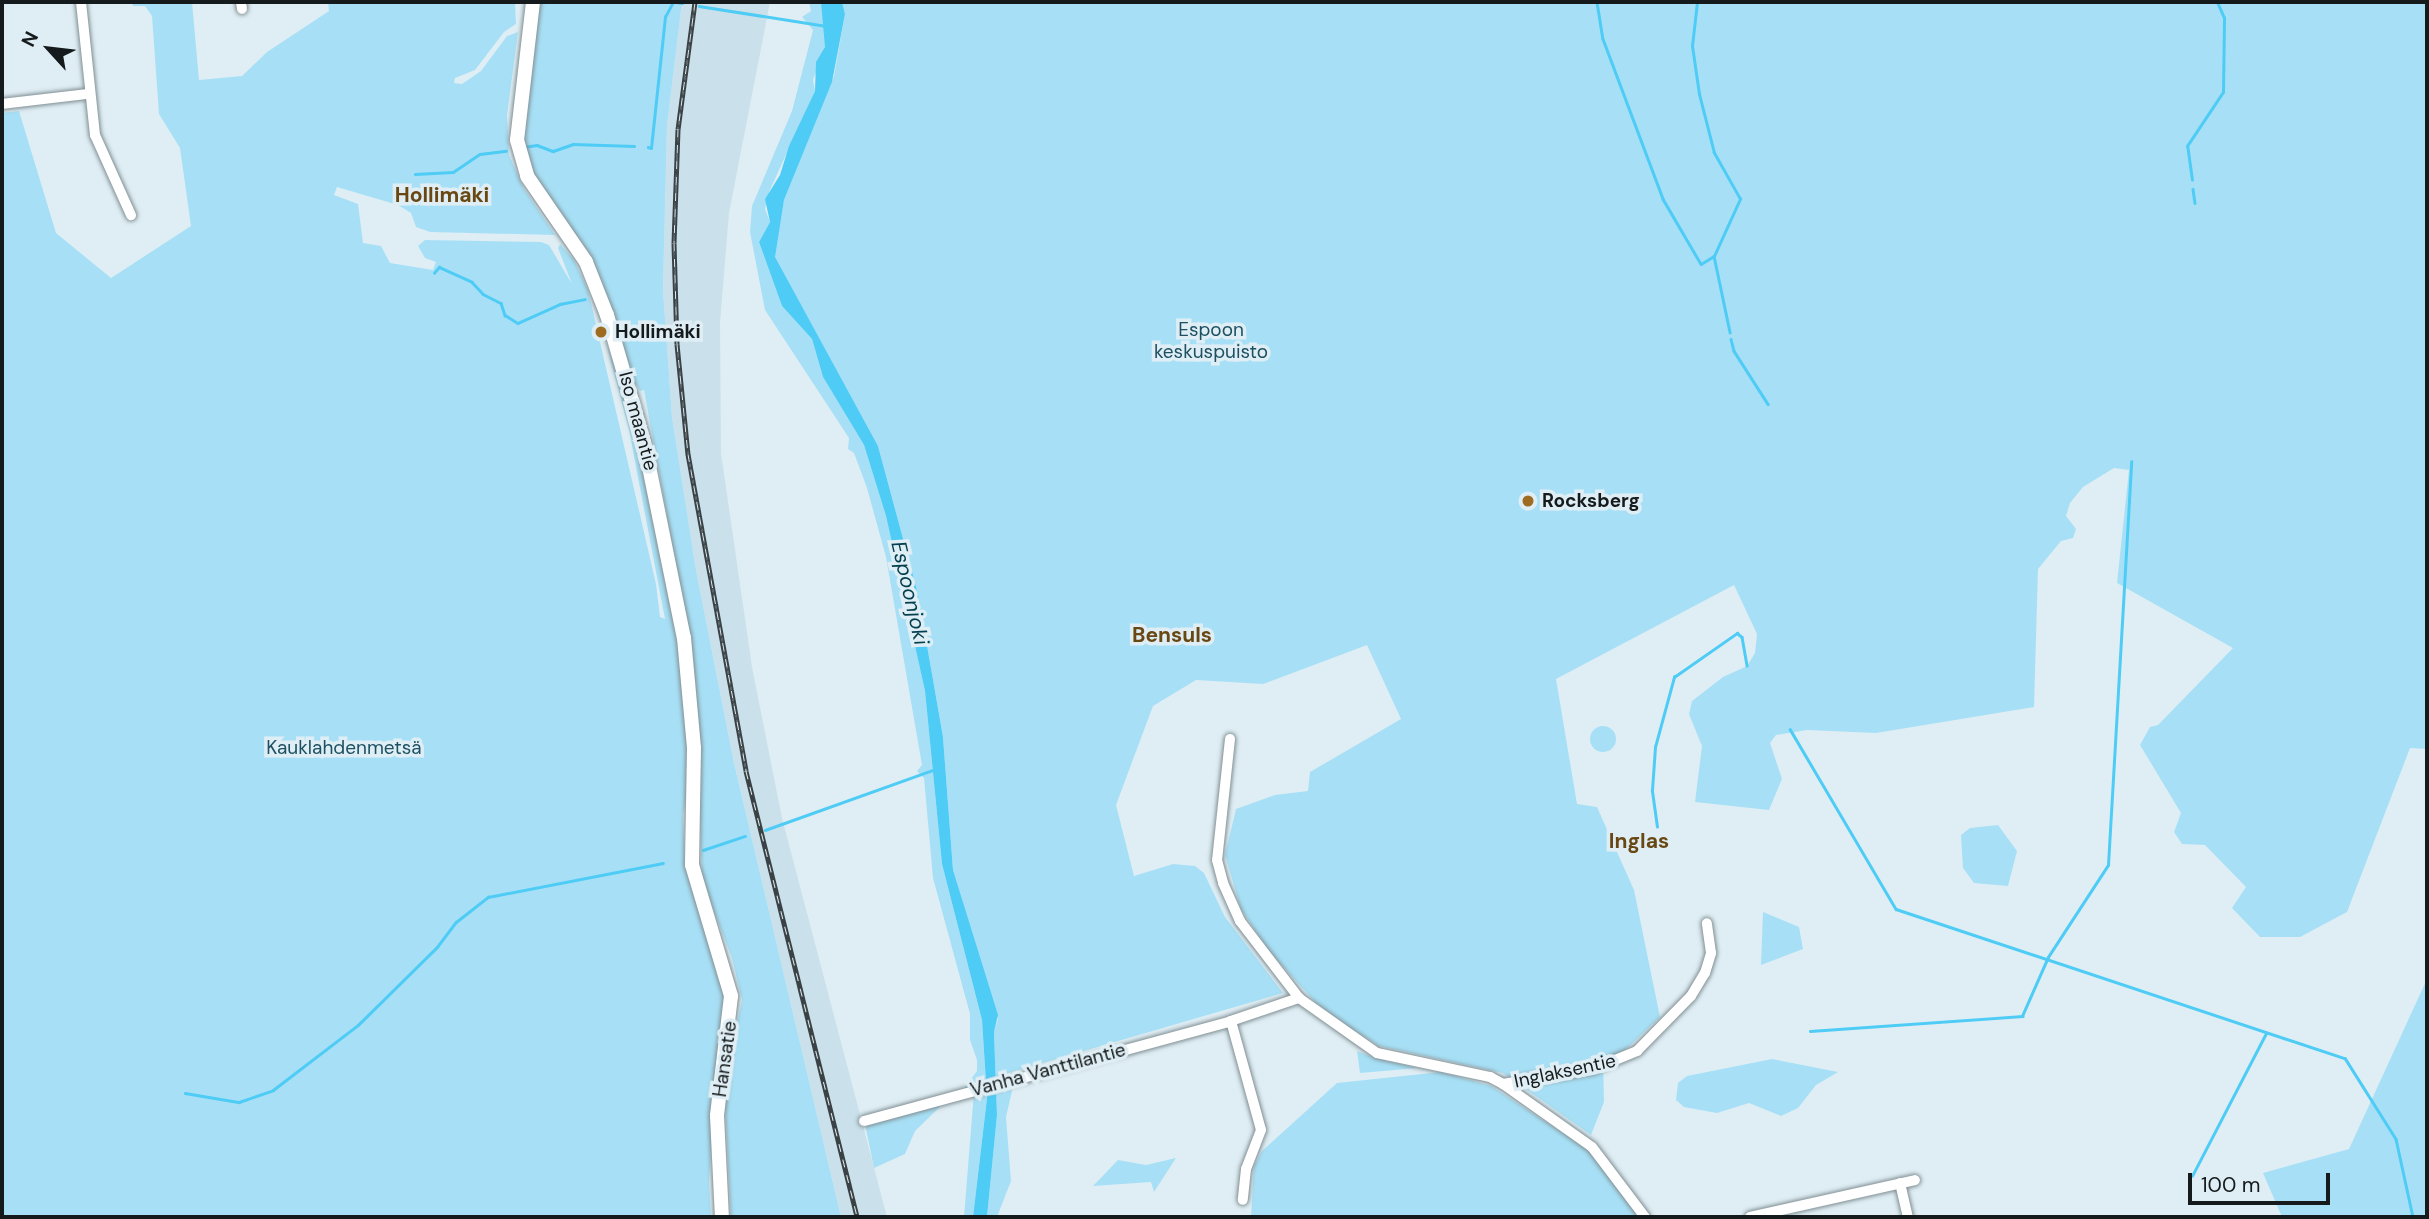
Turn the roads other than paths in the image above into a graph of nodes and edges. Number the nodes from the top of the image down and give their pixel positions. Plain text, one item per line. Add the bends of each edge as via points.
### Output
1 (81, 2) edge
2 (533, 2) edge
3 (88, 94) junction
4 (2, 104) edge
5 (131, 215) dead end
6 (1230, 738) dead end
7 (692, 865) joint
8 (1707, 923) dead end
9 (1299, 998) junction
10 (1231, 1021) junction
11 (1503, 1084) junction
12 (864, 1121) dead end
13 (1915, 1180) dead end
14 (1900, 1183) junction
15 (1243, 1200) dead end
16 (722, 1217) edge
17 (1646, 1217) edge
18 (1750, 1217) edge
19 (1909, 1217) edge

1 - 3 street
2 - 7 main road, Iso maantie via 517,140 527,176 570,235 597,286 644,442 689,678 694,748
3 - 4 street
3 - 5 street via 94,135
6 - 9 street via 1217,860 1223,883 1240,921
7 - 16 main road, Hansatie via 731,996 717,1116
8 - 11 street, Inglaksentie via 1711,953 1705,973 1691,996 1637,1051 1593,1069
9 - 10 street, Vanha Vanttilantie
9 - 11 street via 1377,1054 1490,1077
10 - 12 street, Vanha Vanttilantie
10 - 15 street via 1261,1130 1246,1169
11 - 17 street via 1592,1147
13 - 14 street
14 - 18 street
14 - 19 street

